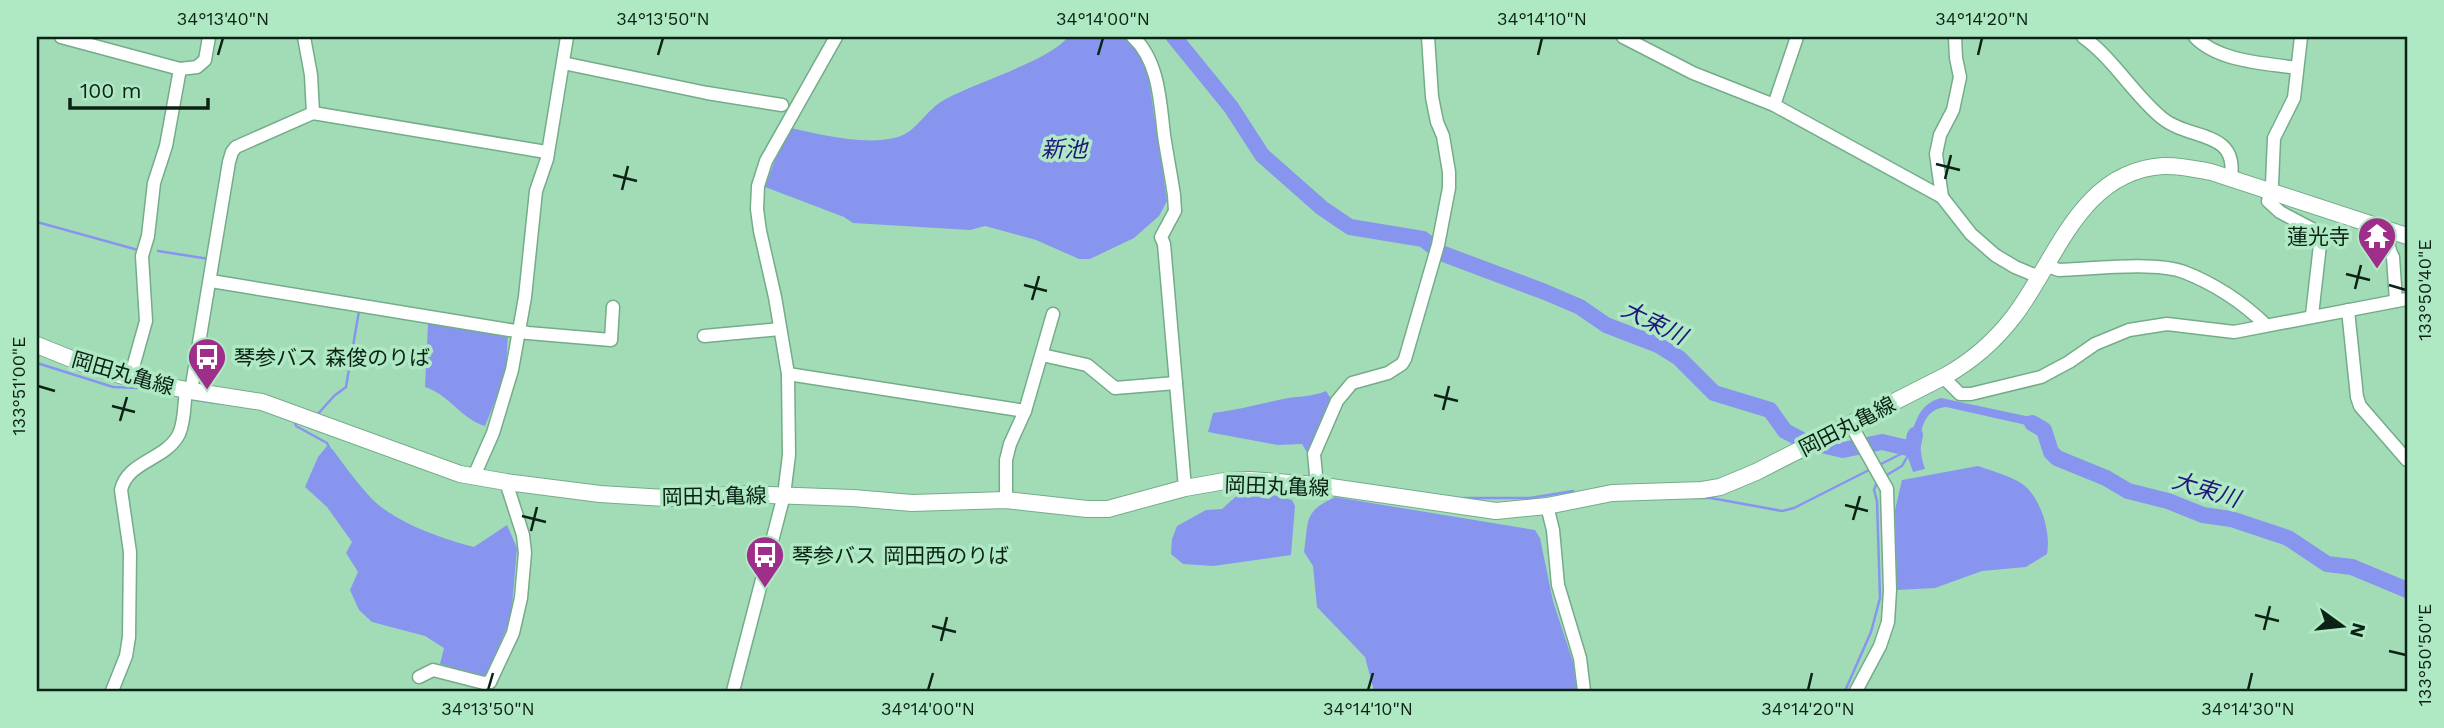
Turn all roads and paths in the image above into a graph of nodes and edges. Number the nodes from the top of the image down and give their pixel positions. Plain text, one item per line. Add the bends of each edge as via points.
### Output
1 (61, 37) edge
2 (209, 37) edge
3 (304, 37) edge
4 (568, 37) edge
5 (836, 37) edge
6 (1133, 37) edge
7 (1428, 37) edge
8 (1623, 37) edge
9 (1797, 37) edge
10 (1955, 37) edge
11 (2083, 37) edge
12 (2194, 37) edge
13 (2301, 37) edge
14 (563, 63) junction
15 (2297, 68) junction
16 (180, 69) junction
17 (782, 105) dead end
18 (1774, 105) junction
19 (313, 113) junction
20 (547, 152) junction
21 (2231, 178) junction
22 (2270, 191) junction
23 (1942, 197) junction
24 (2391, 232) junction
25 (2407, 236) edge
26 (2043, 271) junction
27 (211, 281) junction
28 (2402, 300) edge
29 (614, 307) dead end
30 (2348, 310) junction
31 (1053, 314) dead end
32 (2312, 315) junction
33 (2266, 325) junction
34 (780, 329) junction
35 (519, 331) junction
36 (704, 336) dead end
37 (37, 345) edge
38 (1042, 355) junction
39 (788, 374) junction
40 (1943, 377) junction
41 (130, 378) junction
42 (1176, 383) junction
43 (186, 394) junction
44 (1025, 411) junction
45 (1851, 425) junction
46 (2407, 460) edge
47 (474, 476) junction
48 (506, 482) junction
49 (1317, 485) junction
50 (1185, 488) junction
51 (784, 495) junction
52 (1006, 500) junction
53 (1547, 506) junction
54 (419, 677) dead end
55 (493, 687) edge
56 (113, 691) edge
57 (733, 691) edge
58 (1584, 691) edge
59 (1856, 691) edge

1 - 16 street
2 - 16 street via 205,60 197,67
3 - 19 street
4 - 14 street
5 - 34 street via 766,160 758,186 760,231
6 - 42 street via 1150,61 1160,95 1174,195 1175,211 1161,237
7 - 49 street via 1432,97 1449,172 1437,248 1405,359 1388,373 1352,383 1337,401 1314,454
8 - 18 street via 1693,73
9 - 18 street
10 - 23 street via 1960,77 1936,154
11 - 21 street via 2162,118 2182,131 2220,141 2228,151
12 - 15 street via 2235,58
13 - 15 street
14 - 17 street
14 - 20 street
15 - 22 street via 2294,98 2274,138
16 - 41 street via 142,256 146,321
18 - 23 street
19 - 20 street
19 - 27 street via 232,152
20 - 35 street via 536,191
21 - 22 main road, 岡田丸亀線
21 - 26 main road, 岡田丸亀線 via 2162,166 2123,177 2095,194
22 - 24 main road, 岡田丸亀線
22 - 32 street via 2268,201 2274,207 2316,230 2320,245
23 - 26 street via 1971,234 1995,255 2015,267
24 - 25 main road, 岡田丸亀線
24 - 28 street via 2389,251
26 - 33 street via 2148,267 2182,271 2243,303
26 - 40 main road, 岡田丸亀線 via 1997,335 1965,365
27 - 35 street
27 - 43 street
28 - 30 street
29 - 35 street via 611,340
30 - 32 street
30 - 46 street via 2360,406
31 - 38 street
32 - 33 street
33 - 40 street via 2234,332 2167,324 2129,330 2095,344 2041,377 1971,394 1960,394
34 - 36 street
34 - 39 street
35 - 47 street via 493,433
37 - 41 main road, 岡田丸亀線
38 - 42 street via 1087,365 1115,387
38 - 44 street
39 - 44 street
39 - 51 street via 790,426
40 - 45 main road, 岡田丸亀線
41 - 43 main road, 岡田丸亀線
42 - 50 street
43 - 47 main road, 岡田丸亀線 via 262,402
43 - 56 street via 175,440 123,480 130,552 129,637
44 - 52 street via 1006,460
45 - 53 main road, 岡田丸亀線 via 1720,487 1612,493
45 - 59 street via 1887,489 1890,590 1888,622 1871,667
47 - 48 main road, 岡田丸亀線
48 - 51 main road, 岡田丸亀線 via 665,498
48 - 55 street via 523,535 524,564 513,633
49 - 50 main road, 岡田丸亀線 via 1250,480
49 - 53 main road, 岡田丸亀線 via 1496,511
50 - 52 main road, 岡田丸亀線 via 1108,509
51 - 52 main road, 岡田丸亀線 via 912,503
51 - 57 street
53 - 58 street via 1558,585 1580,658
54 - 55 street via 433,670

